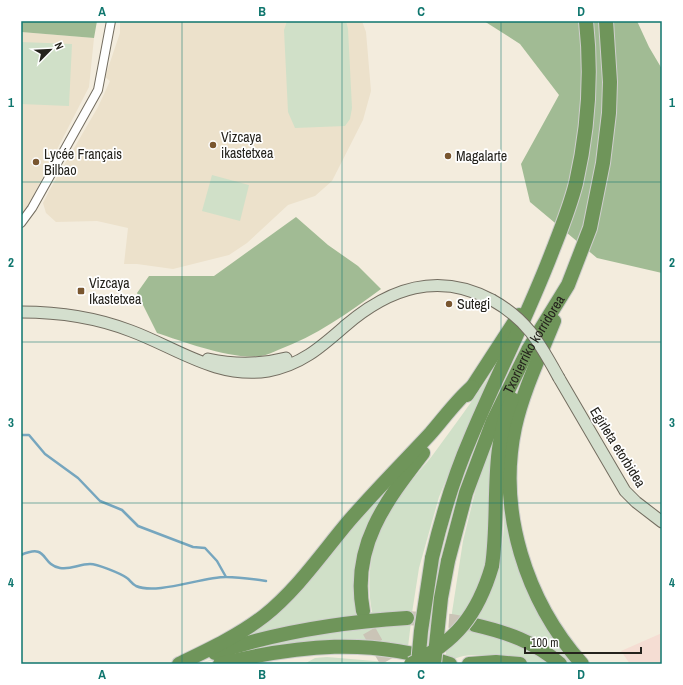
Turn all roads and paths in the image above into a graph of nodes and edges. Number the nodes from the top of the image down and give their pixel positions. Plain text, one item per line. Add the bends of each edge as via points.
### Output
1 (111, 21) edge
2 (586, 21) edge
3 (606, 21) edge
4 (21, 223) edge
5 (539, 285) junction
6 (568, 285) junction
7 (21, 312) edge
8 (549, 317) junction
9 (472, 386) junction
10 (662, 522) edge
11 (363, 611) tunnel mouth
12 (407, 618) tunnel mouth
13 (474, 625) tunnel mouth
14 (179, 664) edge
15 (182, 664) edge
16 (220, 664) edge
17 (258, 664) edge
18 (411, 664) edge
19 (418, 664) edge
20 (428, 664) edge
21 (434, 664) edge
22 (450, 664) edge
23 (469, 664) edge
24 (517, 664) edge
25 (560, 664) edge
26 (582, 664) edge

1 - 4 street via 98,90 32,208
2 - 5 highway, Txorierriko korridorea via 589,78 583,146 568,209
3 - 6 highway, Txorierriko korridorea via 610,82 603,163 590,228
5 - 9 highway
5 - 19 highway, Txorierriko korridorea, bridge via 470,439 447,503 432,558
6 - 8 highway, Txorierriko korridorea
6 - 26 highway via 528,386 515,427 511,491 515,530 528,576 551,623
7 - 10 street, Egirleta etorbidea, bridge via 64,314 100,321 177,350 222,362 260,364 296,354 345,326 380,301 399,292 429,285 454,286 475,292 515,315 533,333 625,491
8 - 18 highway, bridge via 510,403 498,449 496,533 486,588 475,610 445,644
8 - 21 highway, Txorierriko korridorea, bridge via 528,350 493,421 466,494 441,598
9 - 11 highway via 455,413 390,498 374,525 361,574
9 - 14 highway via 277,604 248,627 210,650
12 - 15 highway via 354,622 298,631
13 - 25 highway via 526,642
16 - 22 highway via 296,648 342,646 367,647 430,657
17 - 20 highway via 280,659 332,654 374,656
23 - 24 highway

